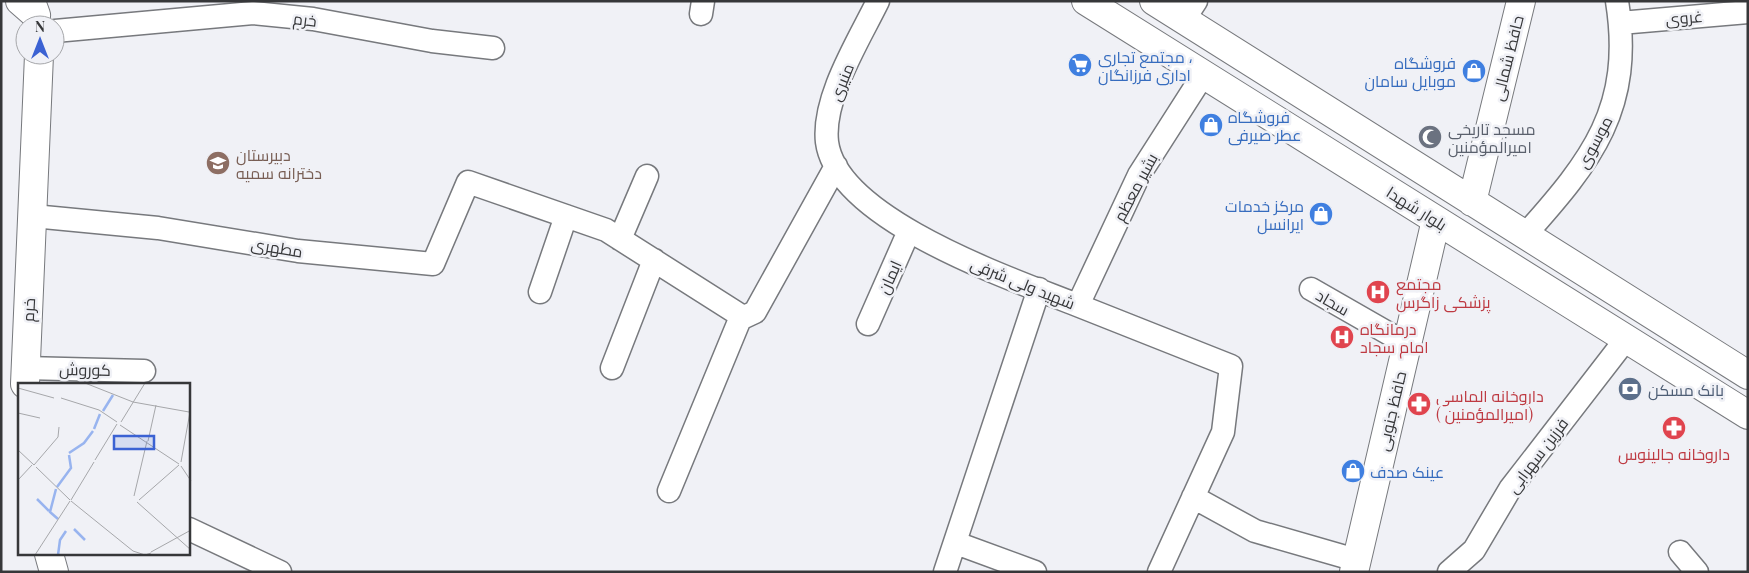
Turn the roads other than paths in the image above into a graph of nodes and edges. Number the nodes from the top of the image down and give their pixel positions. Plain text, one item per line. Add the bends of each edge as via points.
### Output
1 (878, 1) edge
2 (1086, 1) edge
3 (1154, 1) edge
4 (1521, 1) edge
5 (1190, 11) edge
6 (1619, 12) edge
7 (1748, 12) edge
8 (36, 15) edge
9 (494, 48) dead end
10 (39, 65) edge
11 (1203, 75) junction
12 (836, 166) junction
13 (647, 176) dead end
14 (1472, 202) junction
15 (33, 216) junction
16 (566, 216) junction
17 (1436, 220) junction
18 (909, 231) junction
19 (1525, 236) junction
20 (620, 239) junction
21 (654, 260) junction
22 (1311, 289) dead end
23 (1039, 290) junction
24 (540, 292) dead end
25 (1078, 305) junction
26 (743, 317) junction
27 (868, 324) dead end
28 (1626, 339) junction
29 (1407, 344) junction
30 (612, 368) dead end
31 (144, 371) dead end
32 (1748, 375) edge
33 (25, 376) edge
34 (1748, 416) edge
35 (669, 491) dead end
36 (1194, 497) junction
37 (190, 529) edge
38 (956, 543) junction
39 (1680, 552) dead end
40 (50, 556) edge
41 (1355, 566) edge
42 (54, 572) edge
43 (280, 572) edge
44 (945, 572) edge
45 (1035, 572) edge
46 (1159, 572) edge
47 (1450, 572) edge
48 (1697, 572) edge

1 - 12 street, منیری via 838,82 826,124 827,144
2 - 11 main road, بلوار شهدا
3 - 5 main road
4 - 14 main road, حافظ شمالی
5 - 14 main road
6 - 7 street, غروی
6 - 19 street, موسوی via 1617,85 1608,122 1588,160
8 - 9 street, خرم via 253,13 313,19 432,41
10 - 15 main road, خرم
11 - 17 main road, بلوار شهدا
11 - 25 street, بشیر معظم via 1139,175
12 - 18 street, شهید ولی شرفی via 844,179 883,214
12 - 26 street via 755,312
13 - 20 street
14 - 17 main road
14 - 19 main road
15 - 16 street, مطهری via 158,228 298,251 433,264 468,182
15 - 33 main road, خرم
16 - 20 street via 606,230
16 - 24 street
17 - 28 main road, بلوار شهدا
17 - 29 main road, حافظ جنوبی
18 - 23 street, شهید ولی شرفی via 964,259
18 - 27 street, ایمان
19 - 32 main road
20 - 21 street
21 - 26 street
21 - 30 street
22 - 29 street, سجاد
23 - 25 street, شهید ولی شرفی
23 - 38 street
25 - 36 street, شهید ولی شرفی via 1231,366 1223,432
26 - 35 street
28 - 34 main road, بلوار شهدا
28 - 47 street, فرزین سهرابی via 1510,489 1474,550
29 - 41 main road, حافظ جنوبی
31 - 33 street, کوروش
36 - 41 street via 1256,531
36 - 46 street
37 - 43 street
38 - 44 street
38 - 45 street
39 - 48 street
40 - 42 main road

